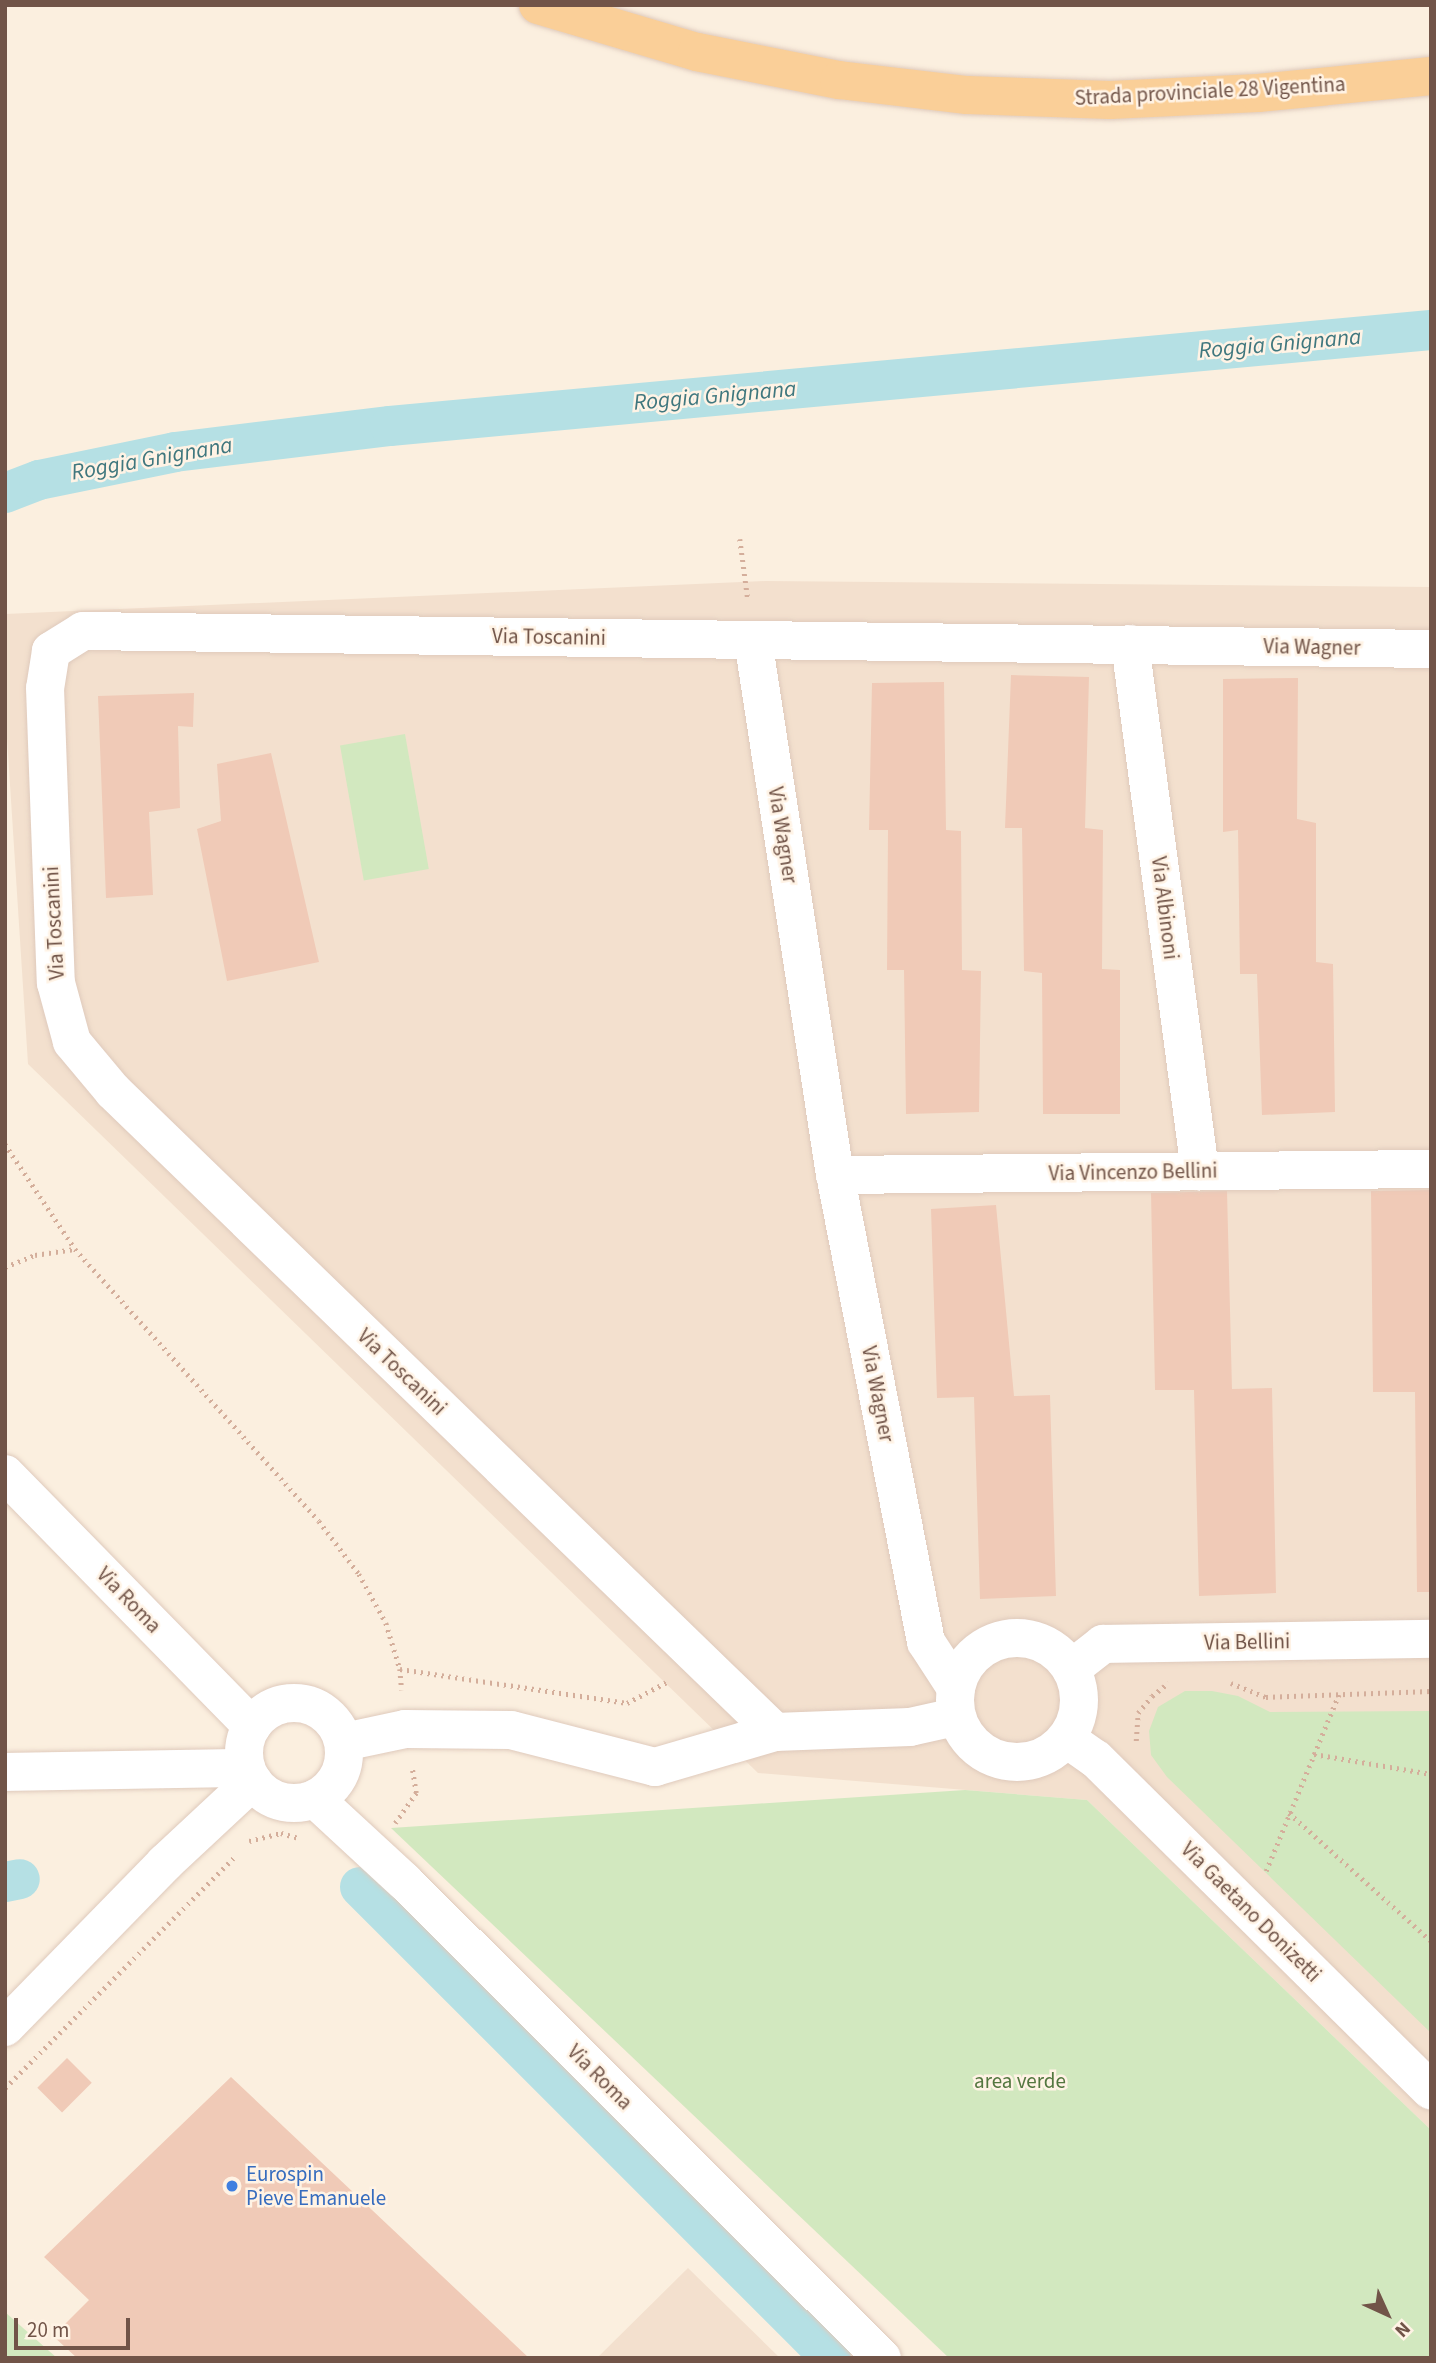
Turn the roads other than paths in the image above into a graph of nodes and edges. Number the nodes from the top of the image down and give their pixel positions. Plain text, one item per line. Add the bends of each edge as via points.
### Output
1 (538, 5) edge
2 (1431, 76) edge
3 (753, 640) junction
4 (1130, 644) junction
5 (1431, 649) edge
6 (1431, 1169) edge
7 (1200, 1171) junction
8 (835, 1175) junction
9 (5, 1474) edge
10 (1431, 1639) edge
11 (1071, 1669) junction
12 (955, 1703) junction
13 (252, 1726) junction
14 (775, 1732) junction
15 (1067, 1739) junction
16 (344, 1742) junction
17 (5, 1772) edge
18 (249, 1774) junction
19 (315, 1799) junction
20 (5, 2026) edge
21 (1431, 2090) edge
22 (883, 2358) edge

1 - 2 main road, Strada provinciale 28 Vigentina via 697,52 839,80 967,95 1110,100 1258,93
3 - 4 street, Via Wagner
3 - 8 street, Via Wagner
3 - 14 street, Via Toscanini via 83,631 51,651 45,688 56,983 72,1042 113,1091
4 - 5 street, Via Wagner
4 - 7 street, Via Albinoni
6 - 7 street, Via Vincenzo Bellini
7 - 8 street, Via Vincenzo Bellini
8 - 12 street, Via Wagner via 926,1642
9 - 13 street, Via Roma
10 - 11 street, Via Bellini via 1103,1644
11 - 12 street via 1041,1642 1021,1637 1000,1640 967,1662
11 - 15 street via 1079,1686 1080,1705
12 - 14 street via 910,1727
12 - 15 street via 966,1737 980,1751 1006,1762 1035,1760
13 - 16 street via 278,1705 295,1702 327,1714
13 - 18 street via 244,1753
14 - 16 street via 655,1768 511,1730 405,1729
15 - 21 street, Via Gaetano Donizetti via 1096,1759
16 - 19 street via 340,1775
17 - 18 street
18 - 19 street via 262,1792 288,1803
18 - 20 street
19 - 22 street, Via Roma

